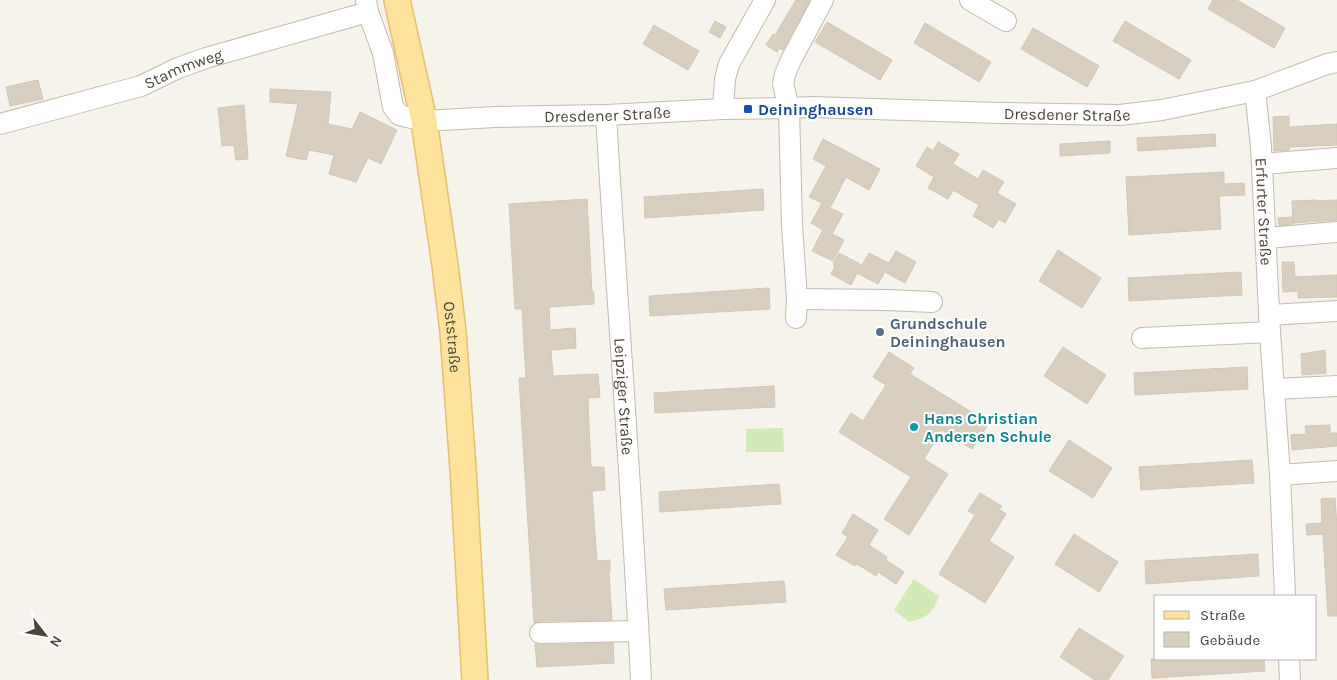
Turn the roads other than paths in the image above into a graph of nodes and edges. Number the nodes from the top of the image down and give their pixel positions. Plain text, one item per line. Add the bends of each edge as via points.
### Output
1 (397, 0) edge
2 (766, 0) edge
3 (823, 0) edge
4 (970, 0) edge
5 (367, 6) edge
6 (1006, 21) dead end
7 (1337, 62) edge
8 (1255, 92) junction
9 (790, 108) junction
10 (723, 109) junction
11 (606, 115) junction
12 (424, 121) junction
13 (0, 124) edge
14 (1337, 158) edge
15 (1262, 164) junction
16 (1337, 232) edge
17 (1266, 238) junction
18 (932, 302) dead end
19 (1337, 311) edge
20 (1270, 324) junction
21 (1142, 338) dead end
22 (1337, 386) edge
23 (1274, 389) junction
24 (1337, 471) edge
25 (1280, 475) junction
26 (1285, 595) edge
27 (638, 631) junction
28 (540, 633) dead end
29 (1289, 660) edge
30 (475, 680) edge
31 (641, 680) edge
32 (1290, 680) edge

1 - 12 main road, Oststraße
2 - 10 street via 729,64
3 - 9 street via 785,74 783,84
4 - 6 street
5 - 12 street, Stammweg via 382,53 392,107 399,115
5 - 13 street, Stammweg via 206,58 142,86
7 - 8 street, Dresdener Straße
8 - 9 street, Dresdener Straße via 1120,115
8 - 15 street, Erfurter Straße
9 - 10 street, Dresdener Straße
9 - 18 street via 796,309 887,300
10 - 11 street, Dresdener Straße
11 - 12 street, Dresdener Straße
11 - 27 street, Leipziger Straße
12 - 30 main road, Oststraße via 453,332
14 - 15 street
15 - 17 street, Erfurter Straße
16 - 17 street
17 - 20 street, Erfurter Straße
19 - 20 street
20 - 21 street
20 - 23 street, Erfurter Straße
22 - 23 street
23 - 25 street, Erfurter Straße
24 - 25 street
25 - 26 street, Erfurter Straße
27 - 28 street
27 - 31 street, Leipziger Straße
29 - 32 street

